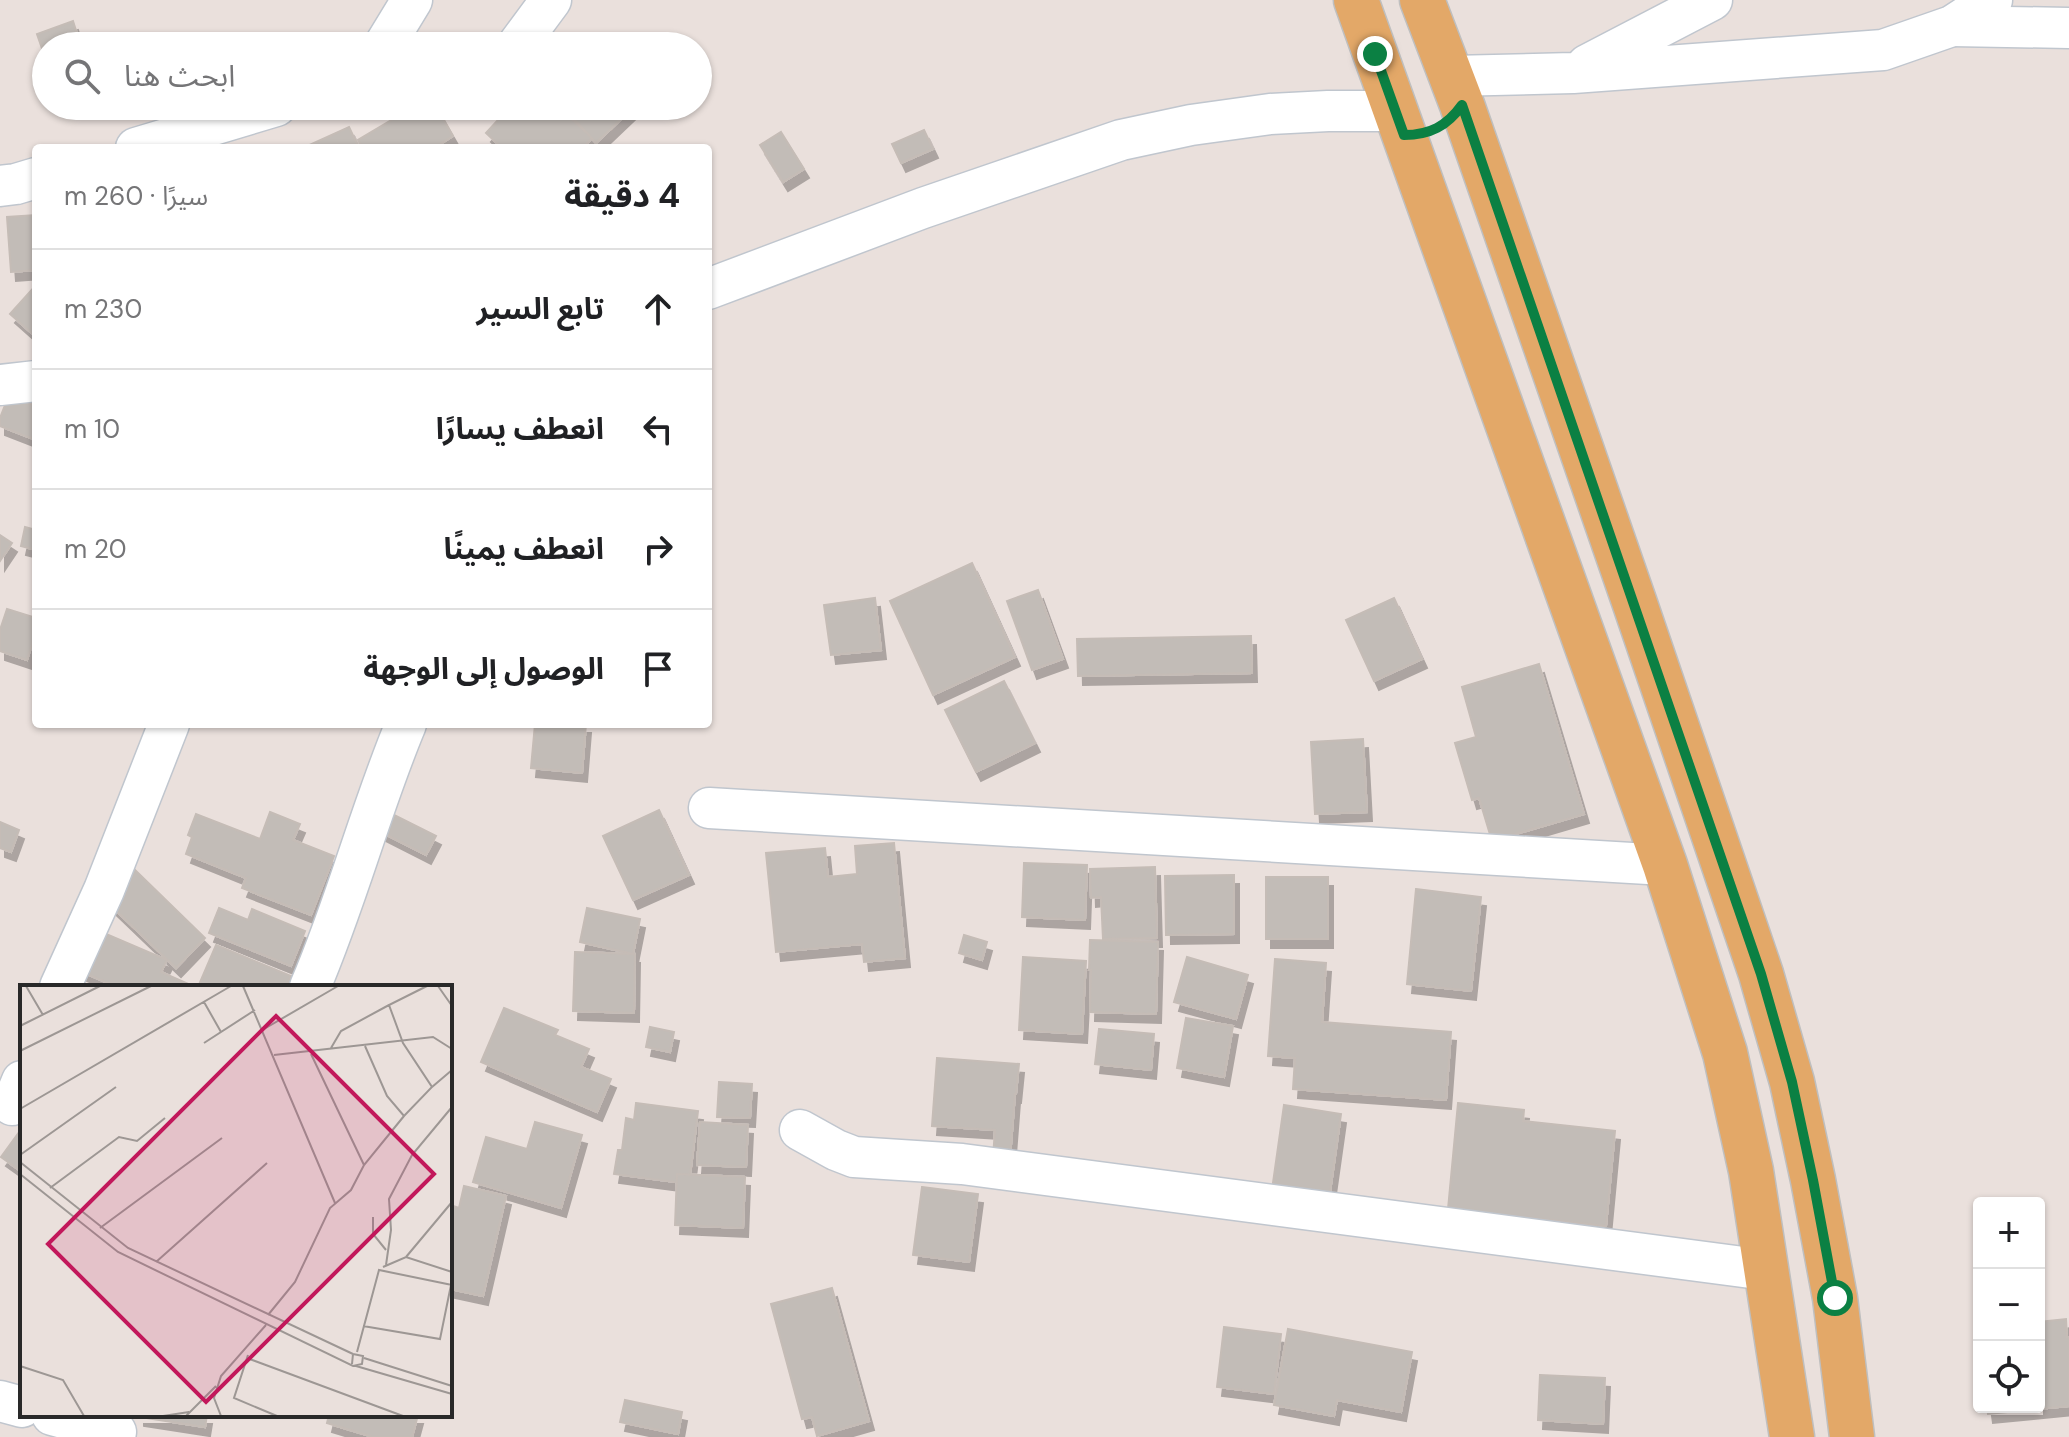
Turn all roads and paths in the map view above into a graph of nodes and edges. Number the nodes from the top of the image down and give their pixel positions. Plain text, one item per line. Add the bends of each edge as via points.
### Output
1 (412, 0) edge
2 (551, 0) edge
3 (1356, 0) edge
4 (1422, 0) edge
5 (1992, 0) edge
6 (1692, 4) edge
7 (1952, 26) junction
8 (2069, 28) edge
9 (393, 32) edge
10 (527, 32) edge
11 (1375, 54) junction
12 (1573, 73) junction
13 (1450, 74) junction
14 (229, 120) edge
15 (1400, 123) junction
16 (149, 144) edge
17 (32, 179) edge
18 (0, 186) edge
19 (712, 287) edge
20 (32, 381) edge
21 (0, 385) edge
22 (167, 728) edge
23 (404, 728) edge
24 (709, 808) dead end
25 (1665, 865) junction
26 (61, 985) edge
27 (311, 985) edge
28 (800, 1130) dead end
29 (1766, 1270) junction
30 (0, 1401) edge
31 (20, 1406) edge
32 (62, 1417) edge
33 (117, 1428) edge
34 (1792, 1437) edge
35 (1852, 1437) edge

1 - 9 street
2 - 10 street
3 - 11 main road
4 - 13 main road
5 - 7 street
6 - 12 street
7 - 8 street
7 - 12 street via 1883,50
11 - 13 main road via 1404,36 1427,36
11 - 15 main road
12 - 13 street
13 - 15 main road via 1454,116 1418,135
13 - 35 main road via 1761,974 1813,1180 1835,1298
14 - 16 street
15 - 19 street via 1328,111 1270,114 1121,140
15 - 25 main road
17 - 18 street
20 - 21 street
22 - 26 street
23 - 27 street
24 - 25 street
25 - 29 main road via 1725,1053
28 - 29 street via 854,1157 962,1164
29 - 34 main road
30 - 31 street
32 - 33 street

